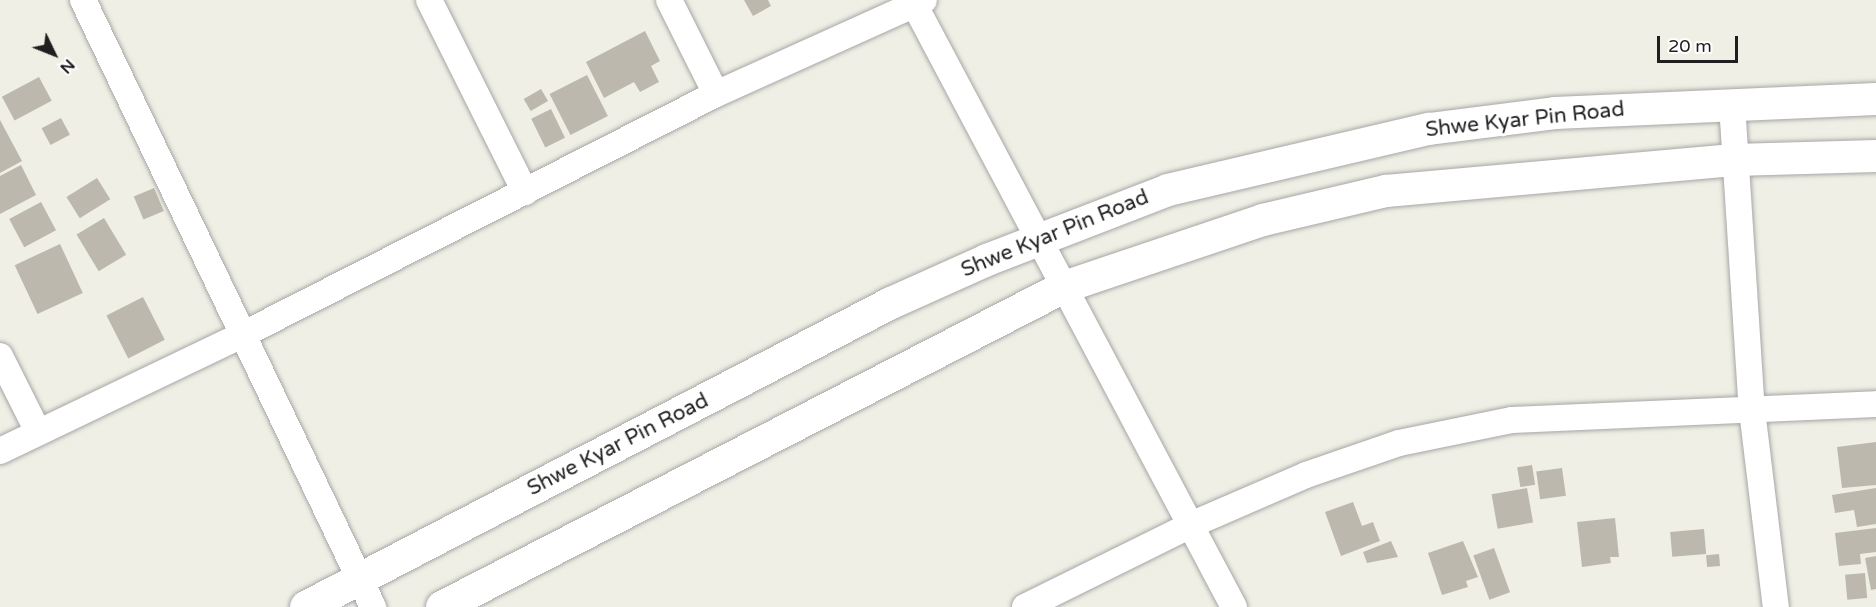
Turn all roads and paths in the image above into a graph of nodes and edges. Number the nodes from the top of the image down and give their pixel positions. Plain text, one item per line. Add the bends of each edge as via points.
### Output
1 (83, 0) edge
2 (429, 0) edge
3 (669, 0) edge
4 (916, 2) edge
5 (716, 94) junction
6 (1876, 99) edge
7 (1732, 104) junction
8 (1876, 156) edge
9 (1734, 160) junction
10 (525, 192) junction
11 (1036, 240) junction
12 (1064, 287) junction
13 (246, 333) junction
14 (0, 356) edge
15 (1876, 404) edge
16 (1752, 410) junction
17 (38, 432) junction
18 (0, 451) edge
19 (1193, 524) junction
20 (359, 579) junction
21 (306, 607) edge
22 (372, 607) edge
23 (442, 607) edge
24 (1025, 607) edge
25 (1234, 607) edge
26 (1776, 607) edge

1 - 13 street
2 - 10 street
3 - 5 street
4 - 5 street
4 - 11 street
5 - 10 street
6 - 7 street, Shwe Kyar Pin Road
7 - 9 street
7 - 11 street, Shwe Kyar Pin Road via 1555,113 1429,129 1168,190
8 - 9 street
9 - 12 street via 1386,191 1263,220
9 - 16 street
10 - 13 street
11 - 12 street
11 - 20 street, Shwe Kyar Pin Road via 891,303
12 - 19 street
12 - 23 street
13 - 17 street
13 - 20 street
14 - 17 street
15 - 16 street
16 - 19 street via 1512,420 1400,443 1306,476
16 - 26 street
17 - 18 street
19 - 24 street
19 - 25 street
20 - 21 street, Shwe Kyar Pin Road
20 - 22 street

